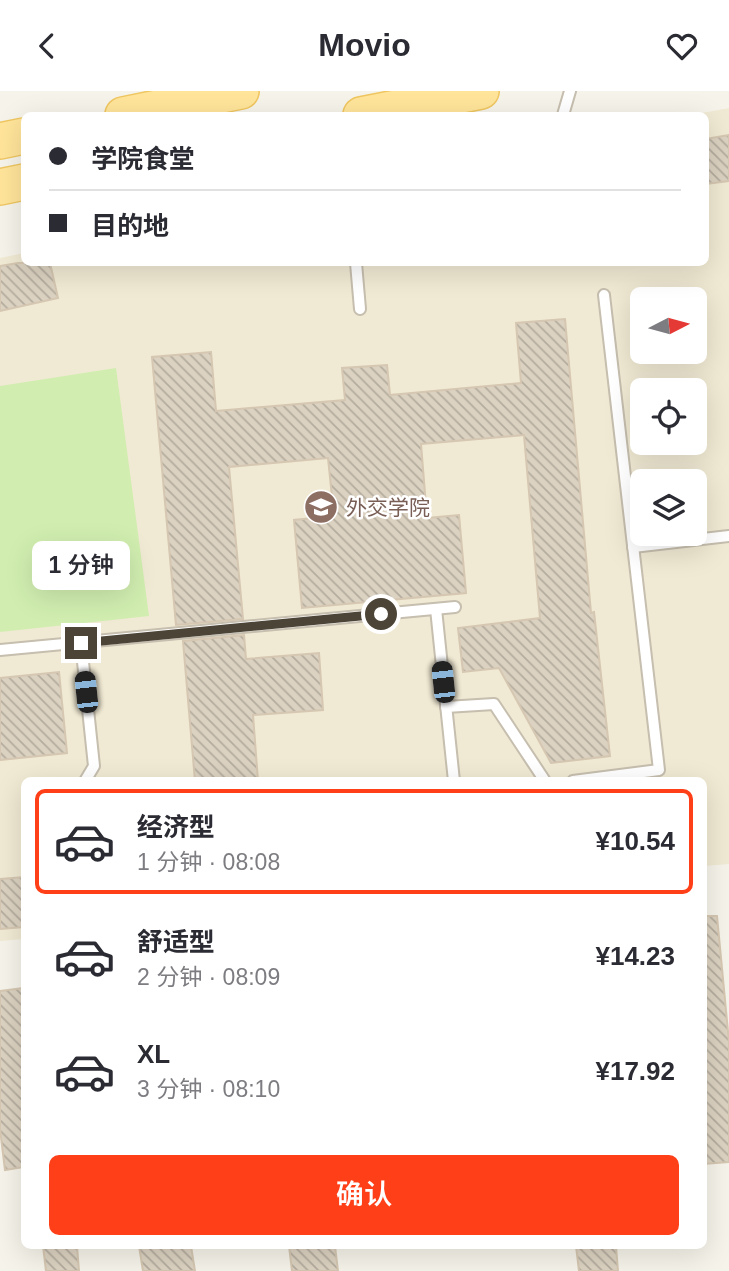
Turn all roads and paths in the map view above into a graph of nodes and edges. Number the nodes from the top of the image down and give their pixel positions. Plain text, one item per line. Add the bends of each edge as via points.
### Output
1 (241, 91) edge
2 (481, 91) edge
3 (570, 91) edge
4 (412, 111) edge
5 (138, 112) edge
6 (564, 112) edge
7 (21, 137) edge
8 (0, 141) edge
9 (21, 183) edge
10 (0, 187) edge
11 (356, 266) edge
12 (604, 295) dead end
13 (360, 309) dead end
14 (729, 536) edge
15 (633, 547) junction
16 (455, 607) dead end
17 (436, 609) junction
18 (81, 643) junction
19 (0, 650) edge
20 (446, 707) junction
21 (87, 777) edge
22 (454, 777) edge
23 (542, 777) edge
24 (604, 777) edge

1 - 5 main road
2 - 4 main road
3 - 6 lane
7 - 8 main road
9 - 10 main road
11 - 13 lane
12 - 15 lane
14 - 15 lane
15 - 24 lane via 659,770
16 - 17 lane
17 - 18 lane
17 - 20 lane
18 - 19 lane
18 - 21 lane via 94,766
20 - 22 lane
20 - 23 lane via 494,703

